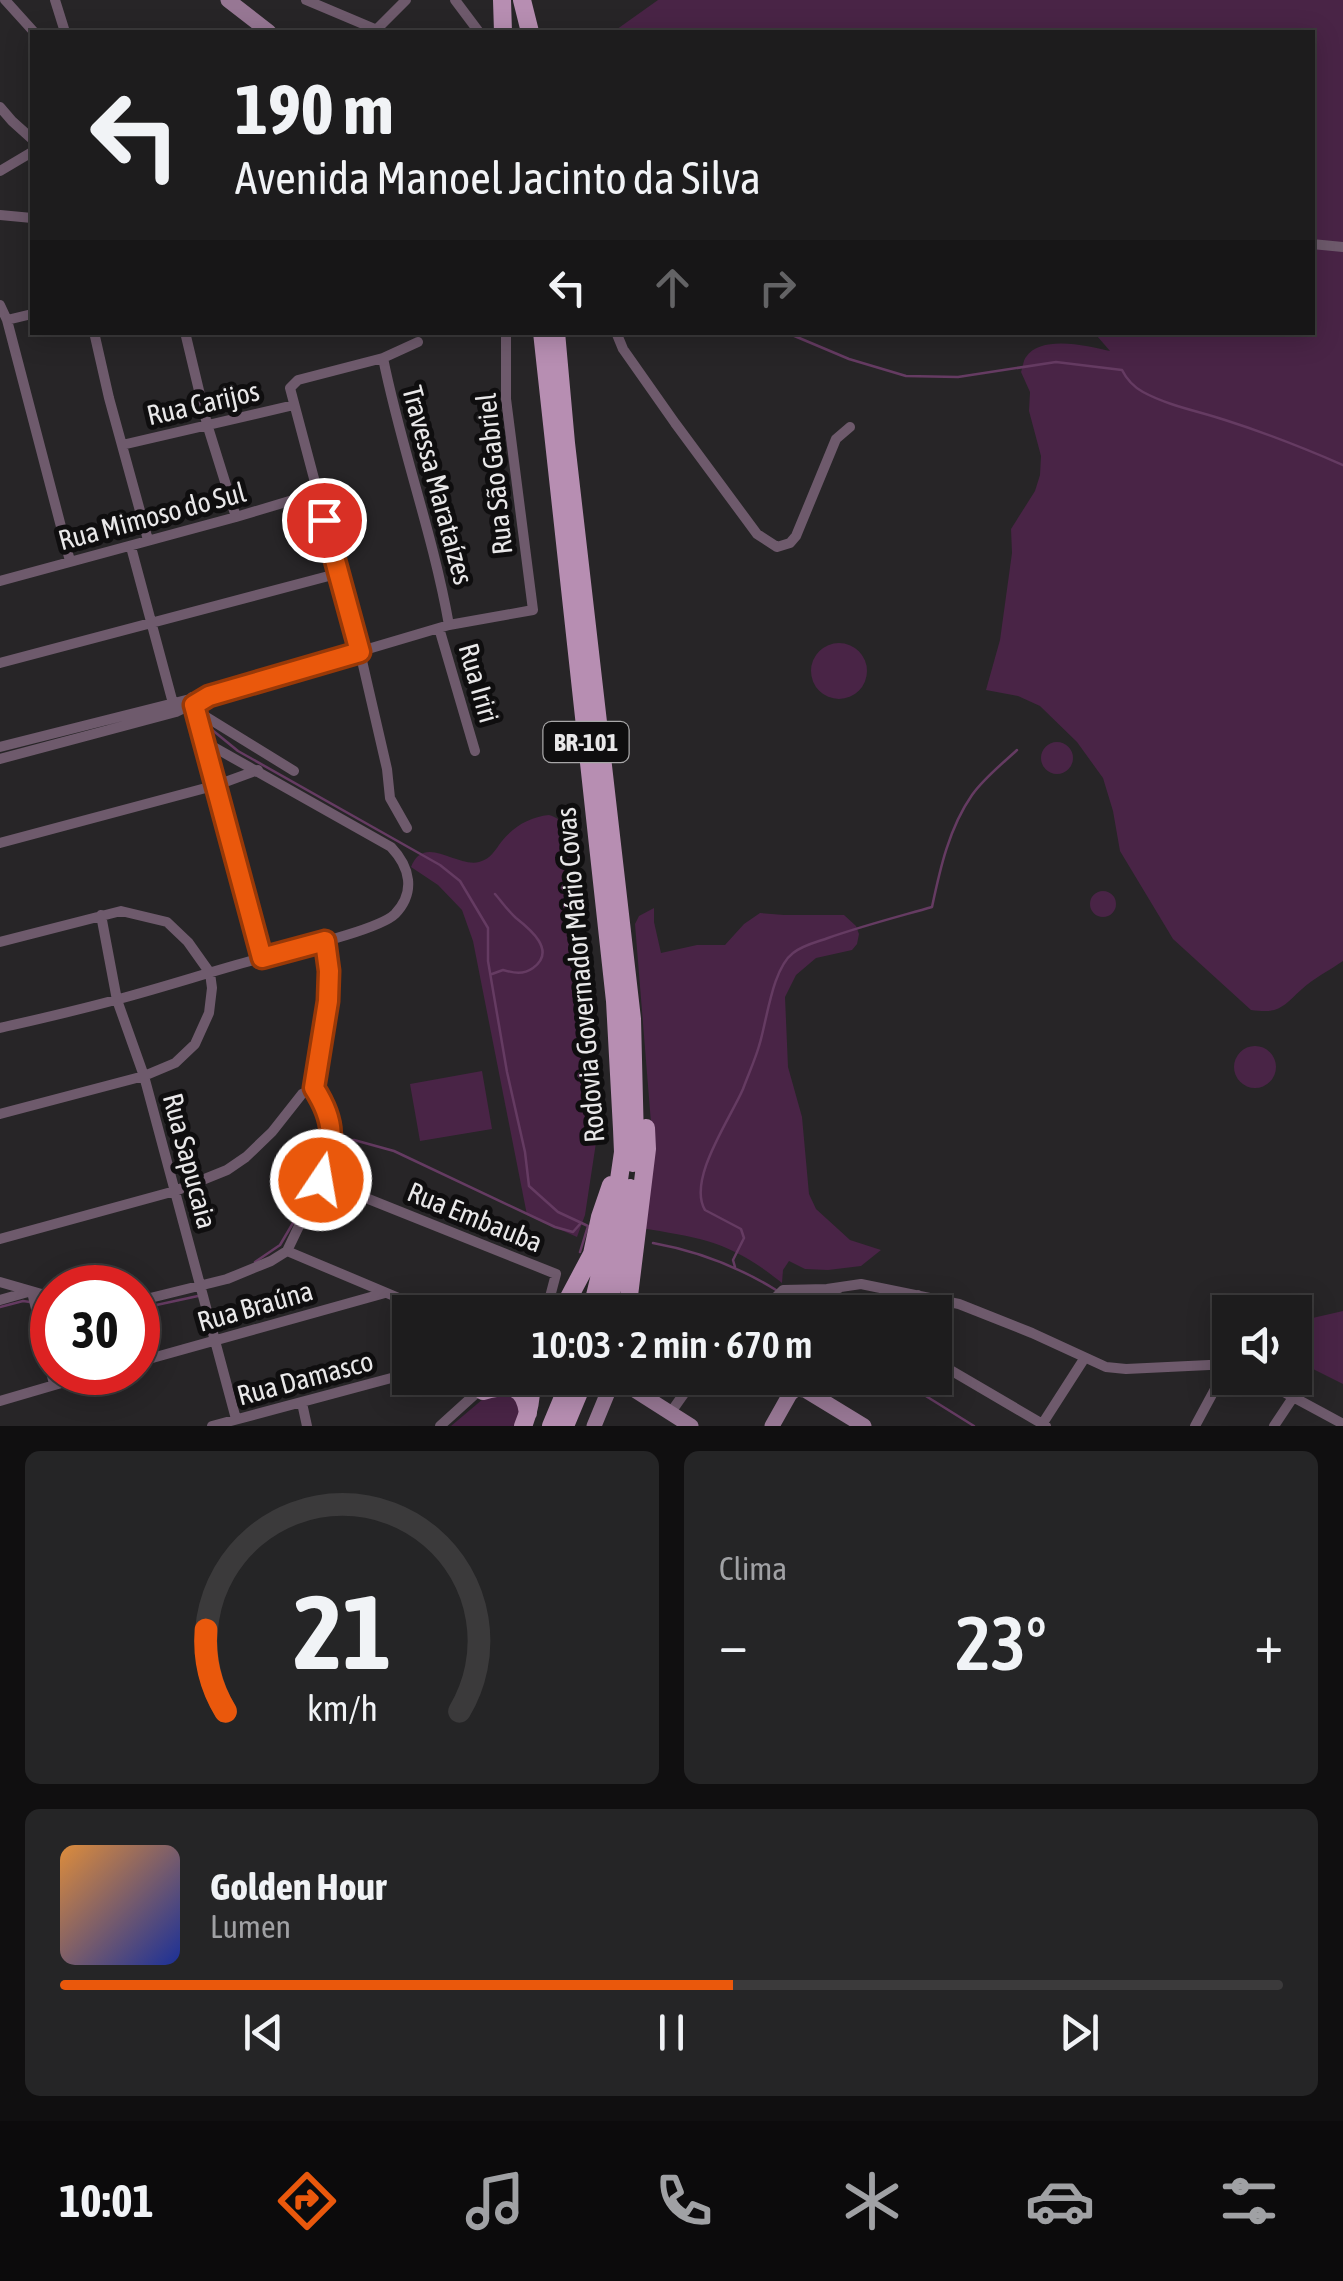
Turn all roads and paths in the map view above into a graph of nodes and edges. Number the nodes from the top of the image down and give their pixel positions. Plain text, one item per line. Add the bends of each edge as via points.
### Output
1 (6, 0) edge
2 (55, 0) edge
3 (228, 0) edge
4 (306, 0) edge
5 (406, 0) edge
6 (456, 0) edge
7 (502, 0) edge
8 (522, 0) edge
9 (32, 30) edge
10 (63, 30) edge
11 (266, 30) edge
12 (377, 30) edge
13 (380, 30) edge
14 (478, 30) edge
15 (502, 30) edge
16 (530, 30) edge
17 (0, 107) edge
18 (30, 137) edge
19 (30, 153) edge
20 (0, 170) edge
21 (0, 215) edge
22 (30, 218) edge
23 (1315, 244) edge
24 (1343, 246) edge
25 (0, 305) edge
26 (30, 314) edge
27 (7, 320) junction
28 (95, 335) edge
29 (187, 335) edge
30 (506, 335) edge
31 (542, 335) edge
32 (556, 335) edge
33 (617, 335) edge
34 (418, 342) dead end
35 (383, 358) junction
36 (294, 405) junction
37 (207, 424) junction
38 (850, 427) dead end
39 (122, 445) junction
40 (316, 493) junction
41 (236, 518) junction
42 (148, 540) junction
43 (131, 546) junction
44 (70, 561) junction
45 (340, 573) junction
46 (0, 581) edge
47 (152, 623) junction
48 (444, 626) junction
49 (360, 652) junction
50 (0, 663) edge
51 (194, 704) junction
52 (174, 707) junction
53 (203, 741) junction
54 (0, 747) edge
55 (475, 751) dead end
56 (0, 760) edge
57 (258, 770) junction
58 (294, 771) dead end
59 (216, 786) junction
60 (407, 828) dead end
61 (0, 843) edge
62 (101, 916) junction
63 (325, 941) junction
64 (0, 942) edge
65 (262, 958) junction
66 (210, 972) junction
67 (117, 1000) junction
68 (0, 1028) edge
69 (144, 1076) junction
70 (314, 1088) junction
71 (0, 1114) edge
72 (321, 1180) junction
73 (176, 1191) junction
74 (619, 1223) junction
75 (0, 1239) edge
76 (287, 1251) junction
77 (612, 1261) junction
78 (0, 1282) edge
79 (362, 1284) junction
80 (200, 1287) junction
81 (827, 1289) junction
82 (30, 1291) edge
83 (30, 1291) edge
84 (385, 1293) junction
85 (550, 1295) edge
86 (575, 1295) edge
87 (598, 1295) edge
88 (607, 1295) edge
89 (622, 1295) edge
90 (778, 1295) edge
91 (836, 1295) edge
92 (918, 1295) edge
93 (160, 1296) edge
94 (392, 1296) edge
95 (362, 1298) junction
96 (0, 1300) edge
97 (952, 1302) edge
98 (215, 1342) junction
99 (160, 1356) edge
100 (1084, 1359) junction
101 (1212, 1365) edge
102 (952, 1370) edge
103 (392, 1379) edge
104 (30, 1392) edge
105 (476, 1395) edge
106 (523, 1395) edge
107 (531, 1395) edge
108 (564, 1395) edge
109 (578, 1395) edge
110 (606, 1395) edge
111 (641, 1395) edge
112 (682, 1395) edge
113 (1212, 1395) edge
114 (1294, 1396) joint
115 (0, 1402) edge
116 (302, 1403) junction
117 (670, 1412) junction
118 (236, 1419) junction
119 (526, 1420) edge
120 (1343, 1424) edge
121 (1043, 1425) edge
122 (212, 1426) edge
123 (307, 1426) edge
124 (440, 1426) edge
125 (551, 1426) edge
126 (565, 1426) edge
127 (594, 1426) edge
128 (691, 1426) edge
129 (772, 1426) edge
130 (864, 1426) edge
131 (1195, 1426) edge
132 (1274, 1426) edge

1 - 9 street
2 - 10 street
3 - 11 street
4 - 12 street
5 - 13 street
6 - 14 street
7 - 15 main road
8 - 16 main road
17 - 18 street
19 - 20 street
21 - 22 street
23 - 24 street
25 - 27 street
26 - 27 street
27 - 44 street
28 - 39 street
29 - 37 street
30 - 48 street, Rua São Gabriel via 506,399 533,610
31 - 74 main road, Rodovia Governador Mário Covas / BR-101 via 615,1001 623,1152
32 - 74 main road, Rodovia Governador Mário Covas / BR-101 via 632,1019 635,1141
33 - 38 street via 758,534 777,547 796,536 836,439
34 - 35 street
35 - 36 street via 298,380 290,388
35 - 48 street, Travessa Marataízes via 440,572
36 - 37 street, Rua Carijos
36 - 40 street
37 - 39 street, Rua Carijos
37 - 41 street
39 - 42 street
40 - 41 street, Rua Mimoso do Sul
40 - 45 street
41 - 42 street, Rua Mimoso do Sul
42 - 43 street, Rua Mimoso do Sul
43 - 44 street, Rua Mimoso do Sul
43 - 47 street
44 - 46 street, Rua Mimoso do Sul
45 - 47 street
45 - 49 street
47 - 50 street
47 - 52 street
48 - 49 street
48 - 55 street, Rua Iriri
49 - 51 street
49 - 60 street via 390,798
51 - 52 street
51 - 53 street
51 - 58 street
52 - 54 street
52 - 56 street
53 - 57 street
53 - 59 street
57 - 59 street
57 - 63 street via 391,847 408,871 409,887 394,915
59 - 61 street
59 - 65 street
62 - 64 street
62 - 66 street via 122,911 166,922
62 - 67 street, Rua Sapucaia
63 - 65 street
63 - 70 street via 328,1001
65 - 66 street
66 - 67 street
66 - 69 street via 209,1013 194,1044
67 - 68 street
67 - 69 street, Rua Sapucaia
69 - 71 street
69 - 73 street, Rua Sapucaia
70 - 72 street via 332,1129
70 - 73 street via 246,1157
72 - 76 street
72 - 85 street, Rua Embauba via 556,1274
73 - 75 street
73 - 80 street, Rua Sapucaia
74 - 77 main road, Rodovia Governador Mário Covas / BR-101
74 - 77 main road
76 - 79 street
76 - 80 street
77 - 86 main road
77 - 87 main road, Rodovia Governador Mário Covas / BR-101
77 - 88 main road, Rodovia Governador Mário Covas / BR-101
77 - 89 main road
78 - 82 street
79 - 84 street
79 - 95 street
80 - 93 street
80 - 98 street, Rua Sapucaia
81 - 90 street
81 - 91 street
81 - 92 street via 862,1284
83 - 96 street
84 - 94 street
84 - 95 street, Rua Braúna
95 - 98 street, Rua Braúna
97 - 100 street
98 - 99 street, Rua Braúna
98 - 118 street, Rua Sapucaia
100 - 101 street via 1126,1369
100 - 121 street
102 - 121 street
103 - 116 street, Rua Damasco
104 - 115 street
105 - 124 street
106 - 119 main road
107 - 119 main road
108 - 125 main road
109 - 126 main road
110 - 127 street
111 - 117 street
112 - 117 street
113 - 131 street
114 - 120 street
114 - 132 street
116 - 118 street, Rua Damasco
116 - 123 street
117 - 128 street
118 - 122 street, Rua Damasco
129 - 130 street via 796,1388

